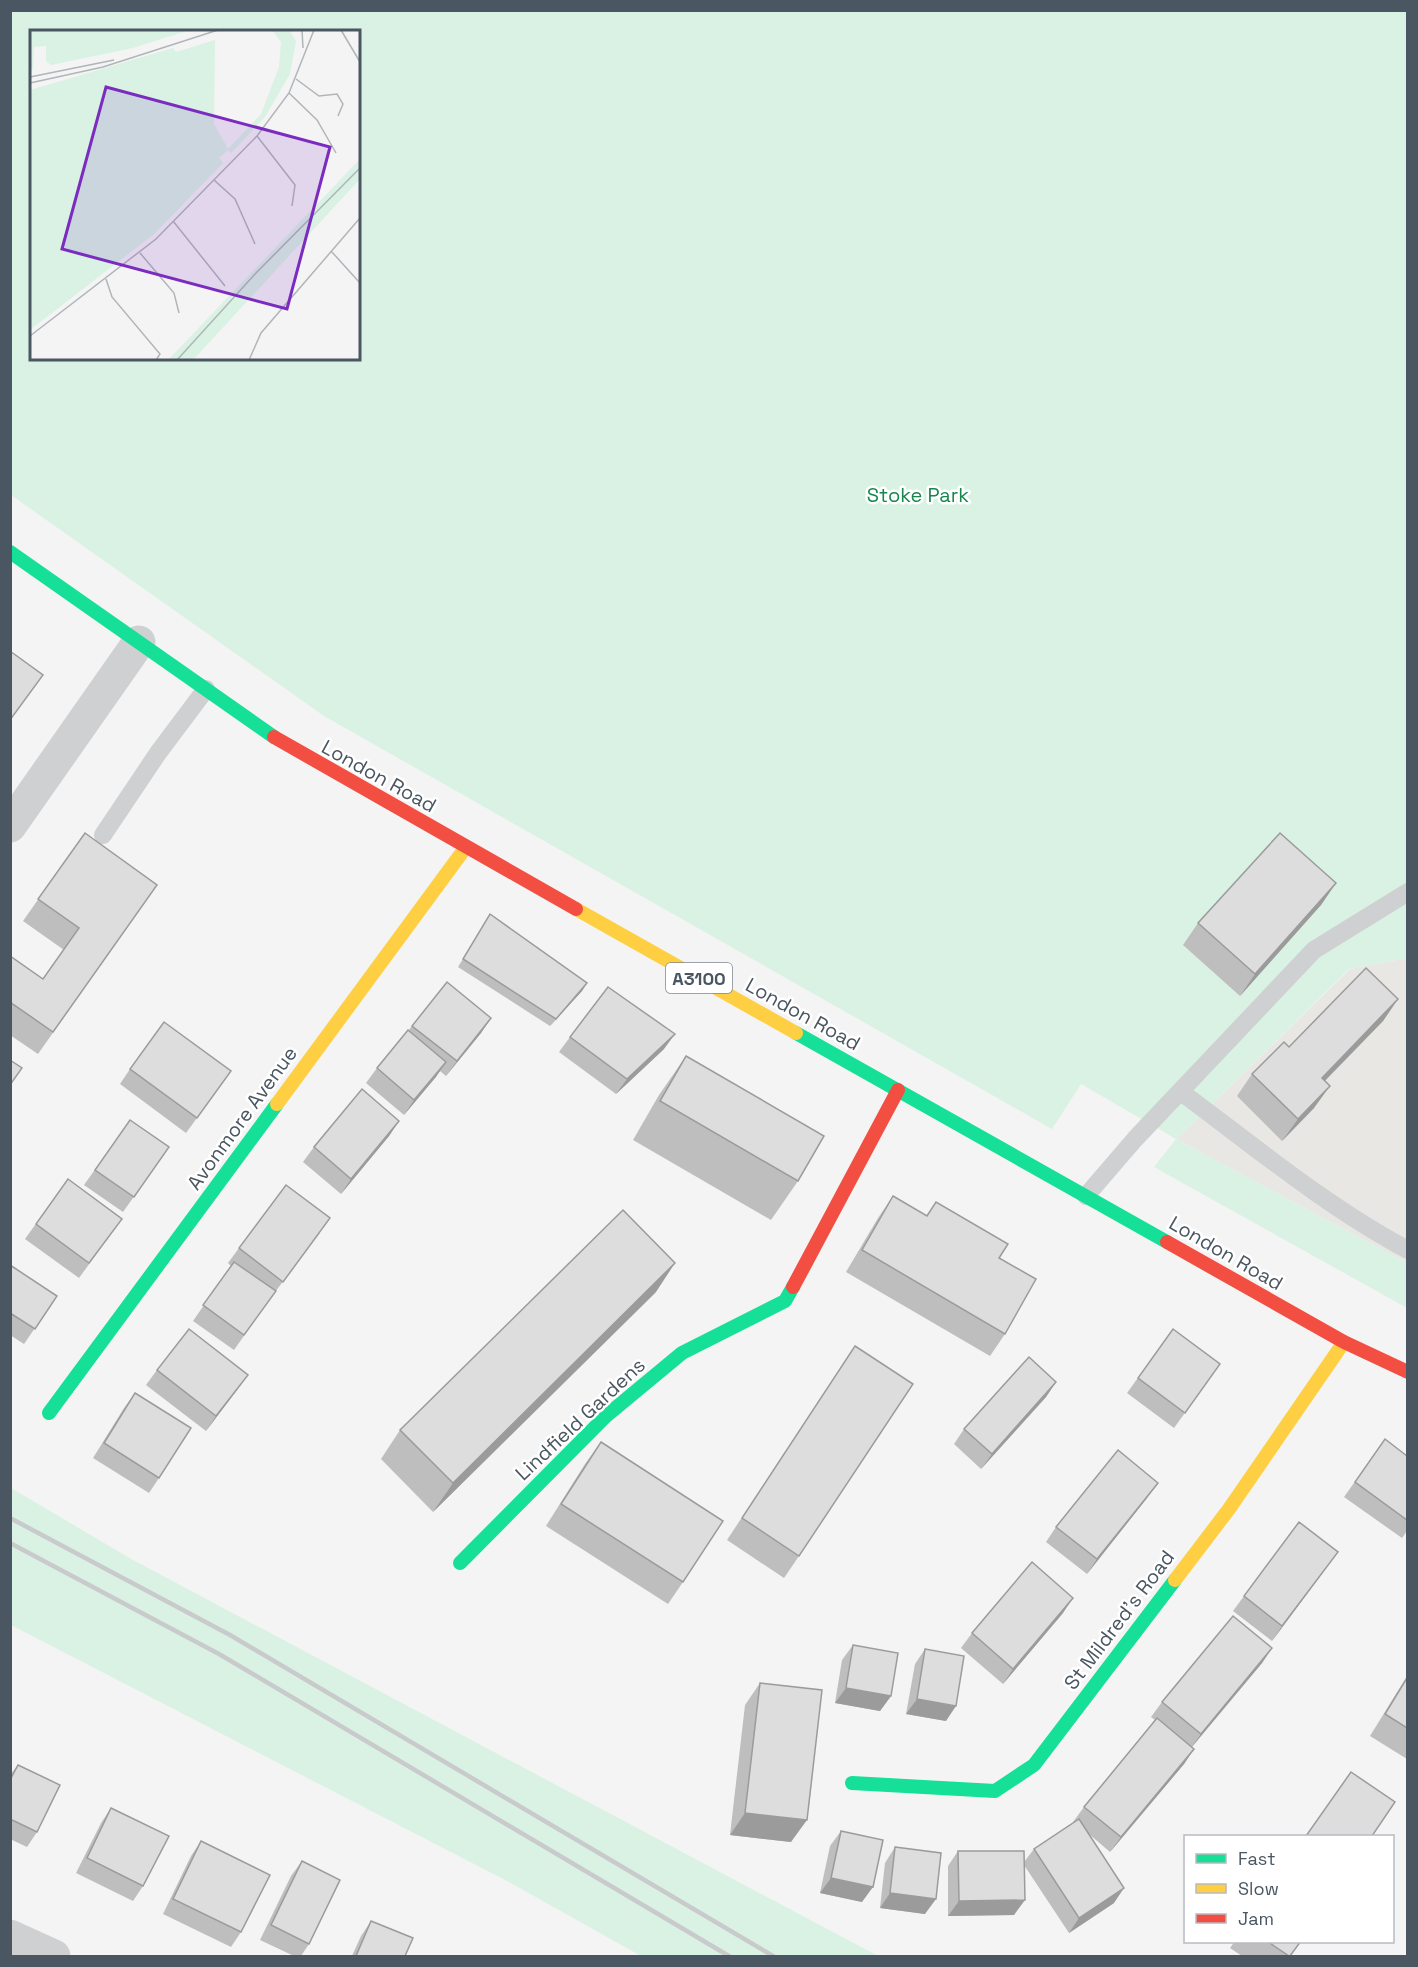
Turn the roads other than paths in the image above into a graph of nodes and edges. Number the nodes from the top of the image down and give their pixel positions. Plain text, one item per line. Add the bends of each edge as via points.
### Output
1 (10, 552) edge
2 (139, 642) junction
3 (206, 689) junction
4 (10, 826) edge
5 (103, 835) dead end
6 (466, 847) junction
7 (1407, 892) edge
8 (898, 1090) junction
9 (1181, 1092) junction
10 (1086, 1196) junction
11 (1407, 1250) edge
12 (1344, 1342) junction
13 (1407, 1372) edge
14 (49, 1413) dead end
15 (460, 1563) dead end
16 (852, 1783) dead end
17 (10, 1936) edge
18 (54, 1956) edge

1 - 2 street, London Road / A3100
2 - 3 street, London Road / A3100
2 - 4 street
3 - 5 lane
3 - 6 street, London Road / A3100 via 286,746
6 - 8 street, London Road / A3100
6 - 14 street, Avonmore Avenue
7 - 9 lane via 1314,950
8 - 10 street, London Road / A3100
8 - 15 street, Lindfield Gardens via 785,1301 682,1353 606,1416
9 - 10 lane
9 - 11 lane via 1289,1172
10 - 12 street, London Road / A3100
12 - 13 street, London Road / A3100
12 - 16 street, St Mildred's Road via 1229,1509 1034,1765 995,1791
17 - 18 street

